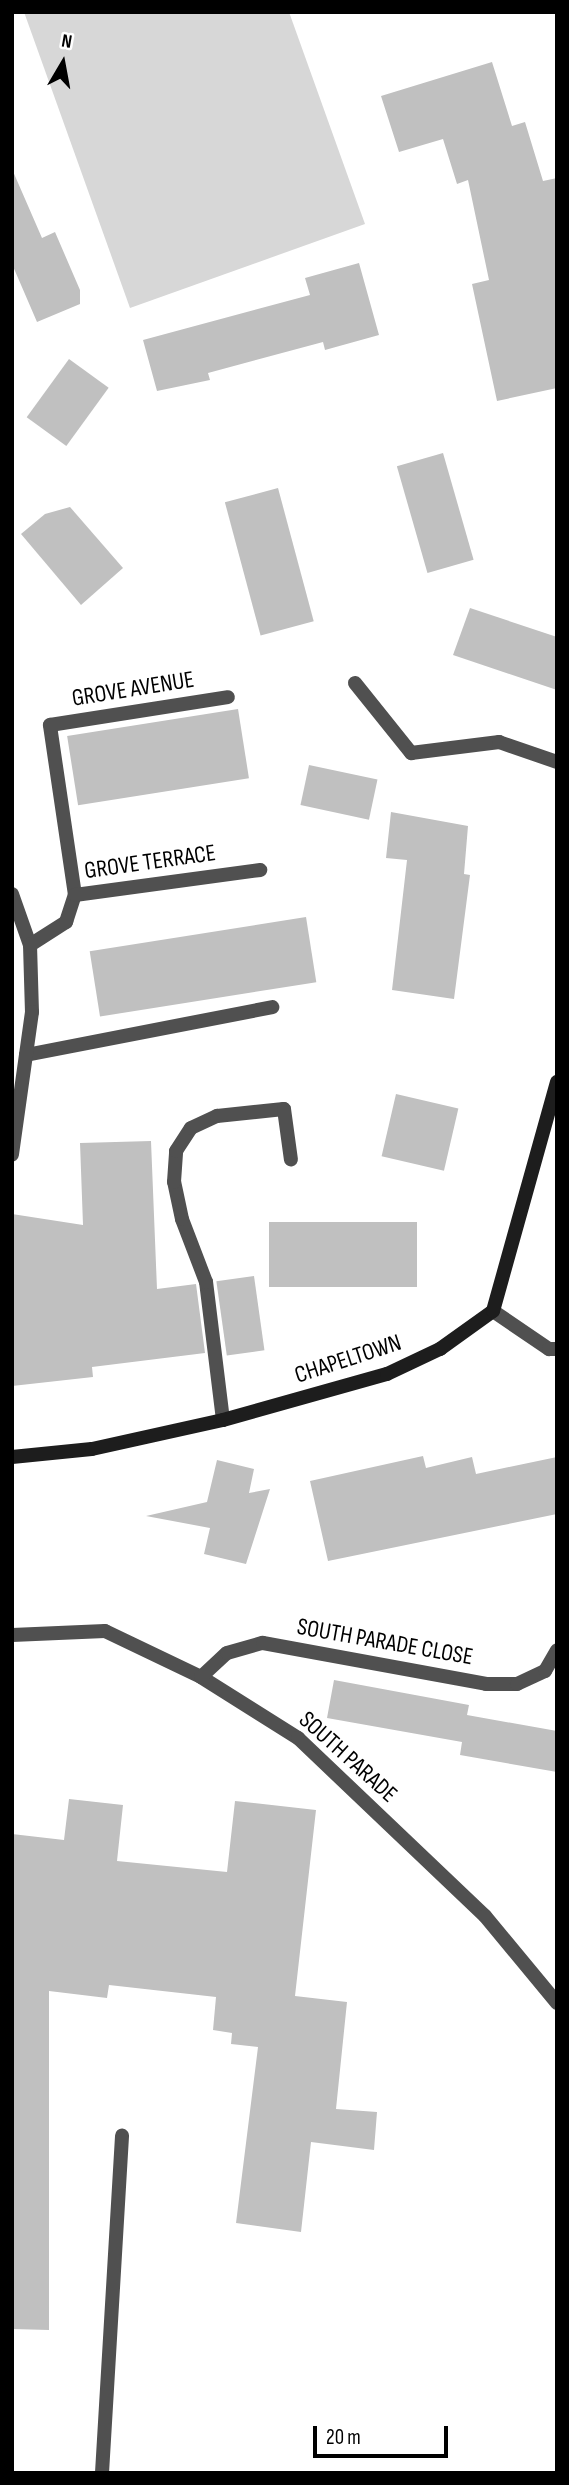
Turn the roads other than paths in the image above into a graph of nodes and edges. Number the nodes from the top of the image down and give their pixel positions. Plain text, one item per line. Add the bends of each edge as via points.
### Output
1 (355, 683) dead end
2 (228, 697) dead end
3 (557, 762) edge
4 (260, 870) dead end
5 (12, 894) edge
6 (75, 895) junction
7 (30, 945) junction
8 (272, 1007) dead end
9 (26, 1055) junction
10 (557, 1082) edge
11 (12, 1155) edge
12 (291, 1160) dead end
13 (493, 1311) junction
14 (557, 1349) edge
15 (223, 1420) junction
16 (12, 1457) edge
17 (12, 1635) edge
18 (557, 1650) edge
19 (201, 1677) junction
20 (557, 2003) edge
21 (122, 2136) dead end
22 (102, 2473) edge

1 - 3 street via 411,753 499,741
2 - 6 street, GROVE AVENUE via 50,725
4 - 6 street, GROVE TERRACE
5 - 7 street
6 - 7 street, GROVE TERRACE via 66,922
7 - 9 street via 32,1012
8 - 9 street
9 - 11 street
10 - 13 main road
12 - 15 street via 284,1109 217,1116 191,1128 176,1151 174,1182 182,1219 206,1282
13 - 14 street via 549,1349
13 - 15 main road, CHAPELTOWN via 440,1349 387,1374
15 - 16 main road, CHAPELTOWN via 92,1449
17 - 19 street, SOUTH PARADE via 105,1631
18 - 19 street, SOUTH PARADE CLOSE via 545,1671 517,1684 486,1684 263,1643 227,1653
19 - 20 street, SOUTH PARADE via 298,1738 485,1916
21 - 22 street

